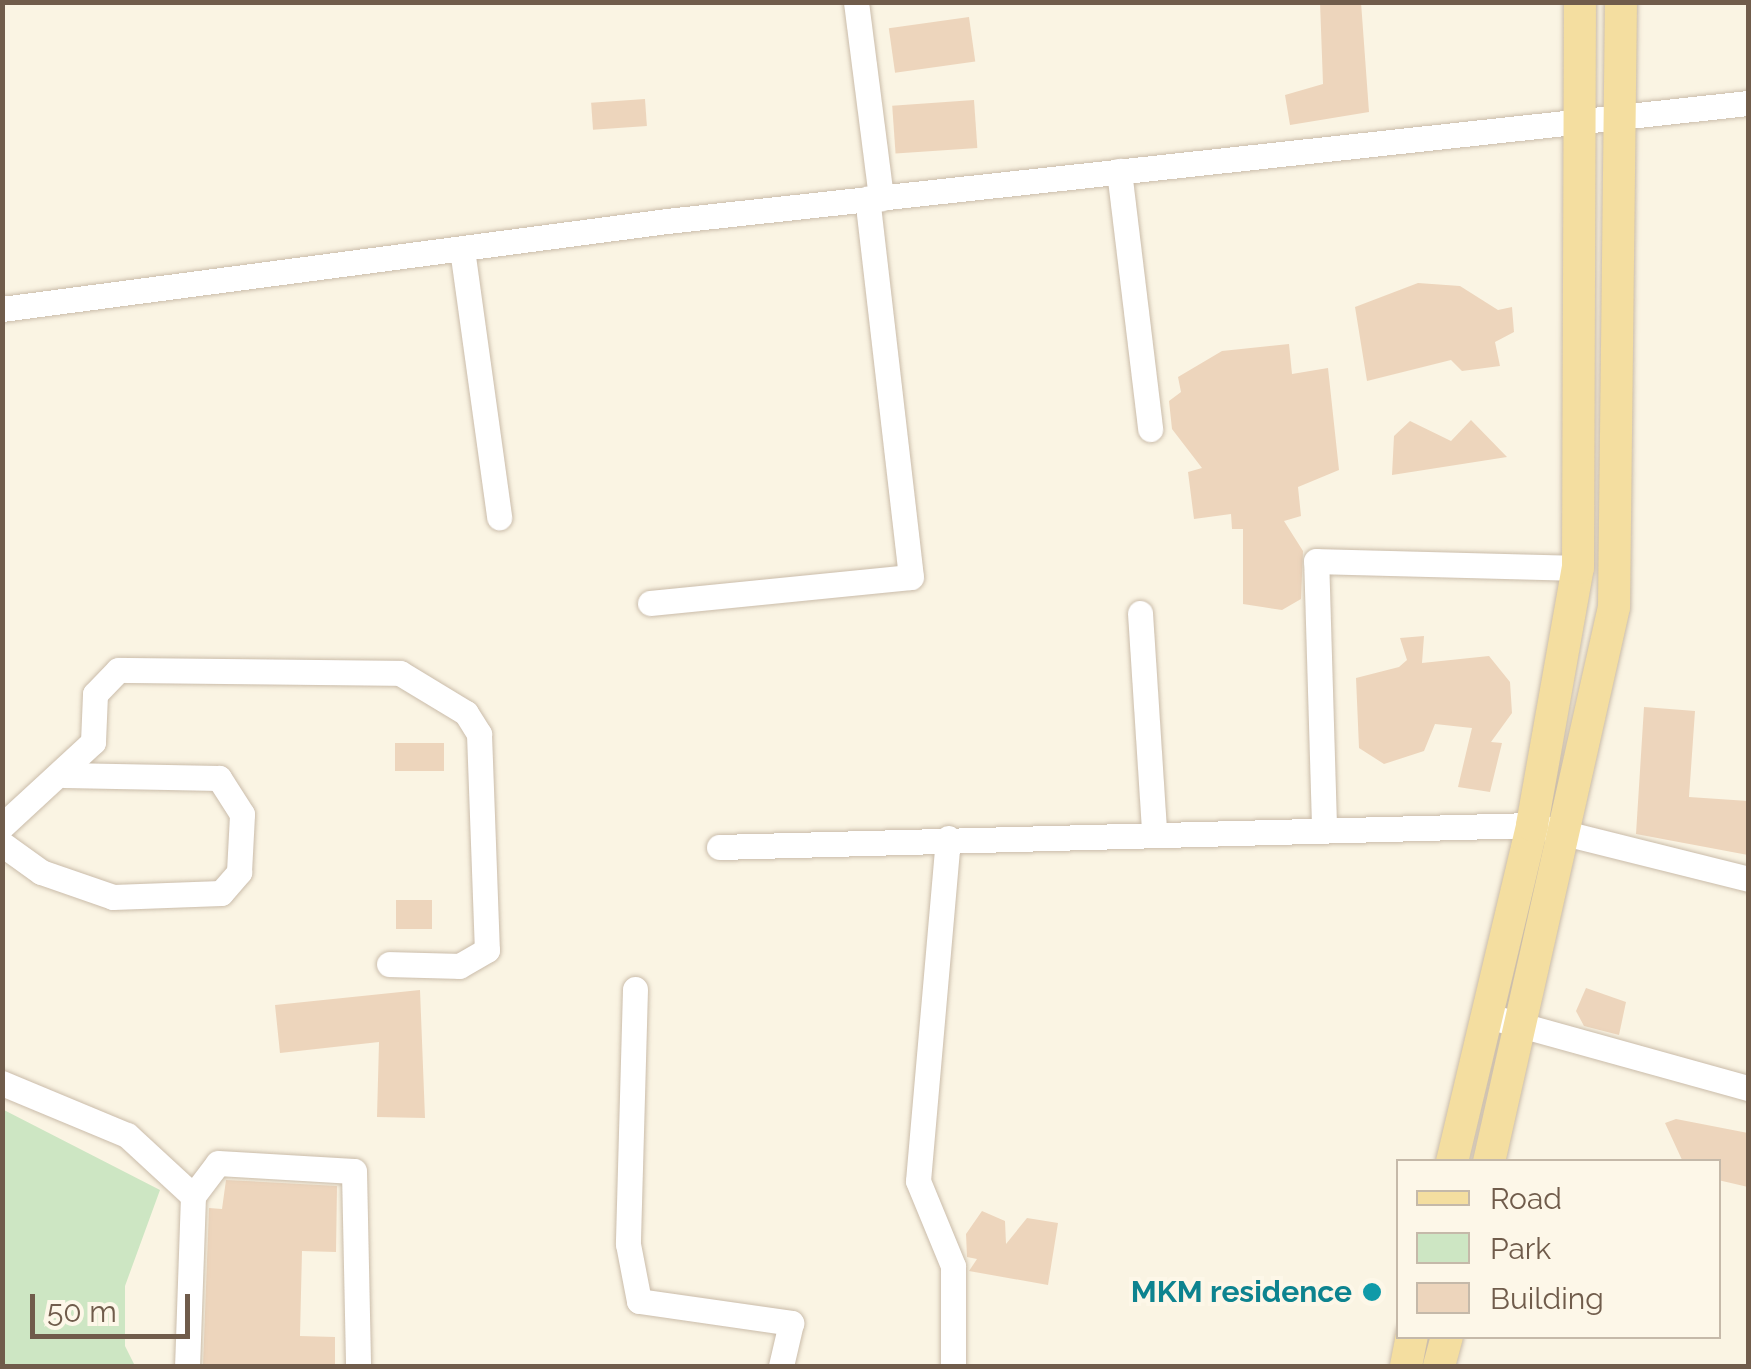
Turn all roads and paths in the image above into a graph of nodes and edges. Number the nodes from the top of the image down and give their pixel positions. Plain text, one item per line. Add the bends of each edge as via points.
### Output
1 (856, 2) edge
2 (1580, 2) edge
3 (1622, 2) edge
4 (1748, 102) edge
5 (1624, 115) junction
6 (1576, 121) junction
7 (1118, 171) junction
8 (874, 198) junction
9 (462, 249) junction
10 (2, 309) edge
11 (1150, 428) dead end
12 (499, 517) dead end
13 (1578, 568) junction
14 (650, 604) dead end
15 (1140, 613) dead end
16 (64, 775) junction
17 (1532, 825) junction
18 (2, 826) edge
19 (1324, 826) junction
20 (1154, 829) junction
21 (1565, 834) junction
22 (948, 838) junction
23 (2, 844) edge
24 (720, 848) dead end
25 (1748, 879) edge
26 (389, 964) dead end
27 (635, 989) dead end
28 (1488, 1016) junction
29 (1522, 1026) junction
30 (2, 1083) edge
31 (1748, 1088) edge
32 (1453, 1159) edge
33 (1490, 1159) edge
34 (193, 1196) junction
35 (1411, 1339) edge
36 (1446, 1339) edge
37 (186, 1366) edge
38 (358, 1366) edge
39 (782, 1366) edge
40 (952, 1366) edge
41 (1406, 1366) edge
42 (1439, 1366) edge

1 - 8 street
2 - 6 main road
3 - 5 main road
4 - 5 street
5 - 6 street
5 - 21 main road via 1614,607
6 - 7 street
6 - 13 main road
7 - 8 street
7 - 11 street
8 - 9 street
8 - 14 street via 911,577
9 - 10 street
9 - 12 street
13 - 17 main road
13 - 19 street via 1316,561
15 - 20 street
16 - 18 street
16 - 23 street via 218,778 242,814 239,872 222,892 113,897 41,872
16 - 26 street via 93,742 95,694 118,670 400,673 466,713 478,734 487,950 459,966
17 - 19 street
17 - 21 street
17 - 28 main road
19 - 20 street
20 - 22 street
21 - 25 street
21 - 29 main road
22 - 24 street
22 - 40 street via 918,1181 953,1266
27 - 39 street via 628,1244 639,1301 790,1323
28 - 29 street
28 - 32 main road
29 - 31 street
29 - 33 main road
30 - 34 street via 128,1134
34 - 37 street
34 - 38 street via 218,1163 354,1171
35 - 41 main road
36 - 42 main road

